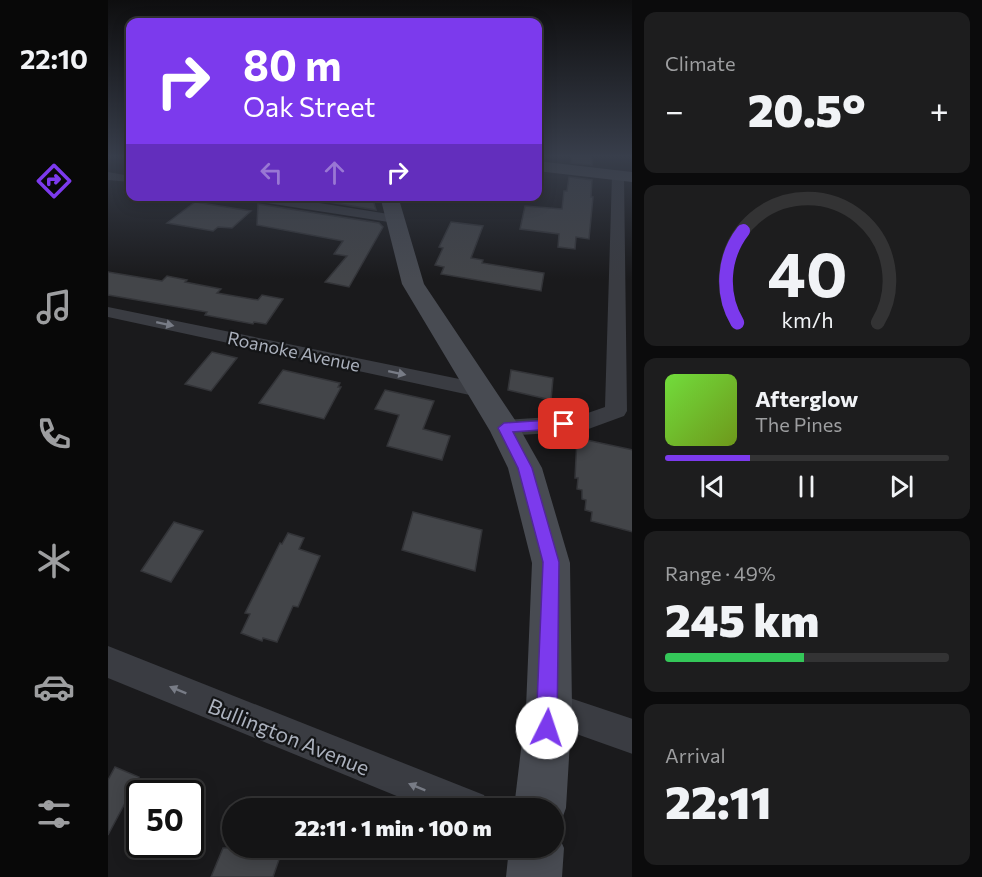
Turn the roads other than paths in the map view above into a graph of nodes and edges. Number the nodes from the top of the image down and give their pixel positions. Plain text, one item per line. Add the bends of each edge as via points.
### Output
1 (624, 197) edge
2 (307, 201) edge
3 (392, 208) edge
4 (108, 312) edge
5 (479, 390) junction
6 (504, 428) junction
7 (108, 662) edge
8 (549, 708) junction
9 (632, 737) edge
10 (446, 798) edge
11 (541, 798) edge
12 (536, 858) edge
13 (534, 877) edge

1 - 6 street via 616,411 583,423
2 - 3 street
3 - 5 main road via 413,284
4 -> 5 street, Roanoke Avenue
5 - 6 main road
6 - 8 main road via 525,468 551,562
10 -> 7 street, Bullington Avenue
8 - 9 street
8 - 11 main road
12 - 13 main road

